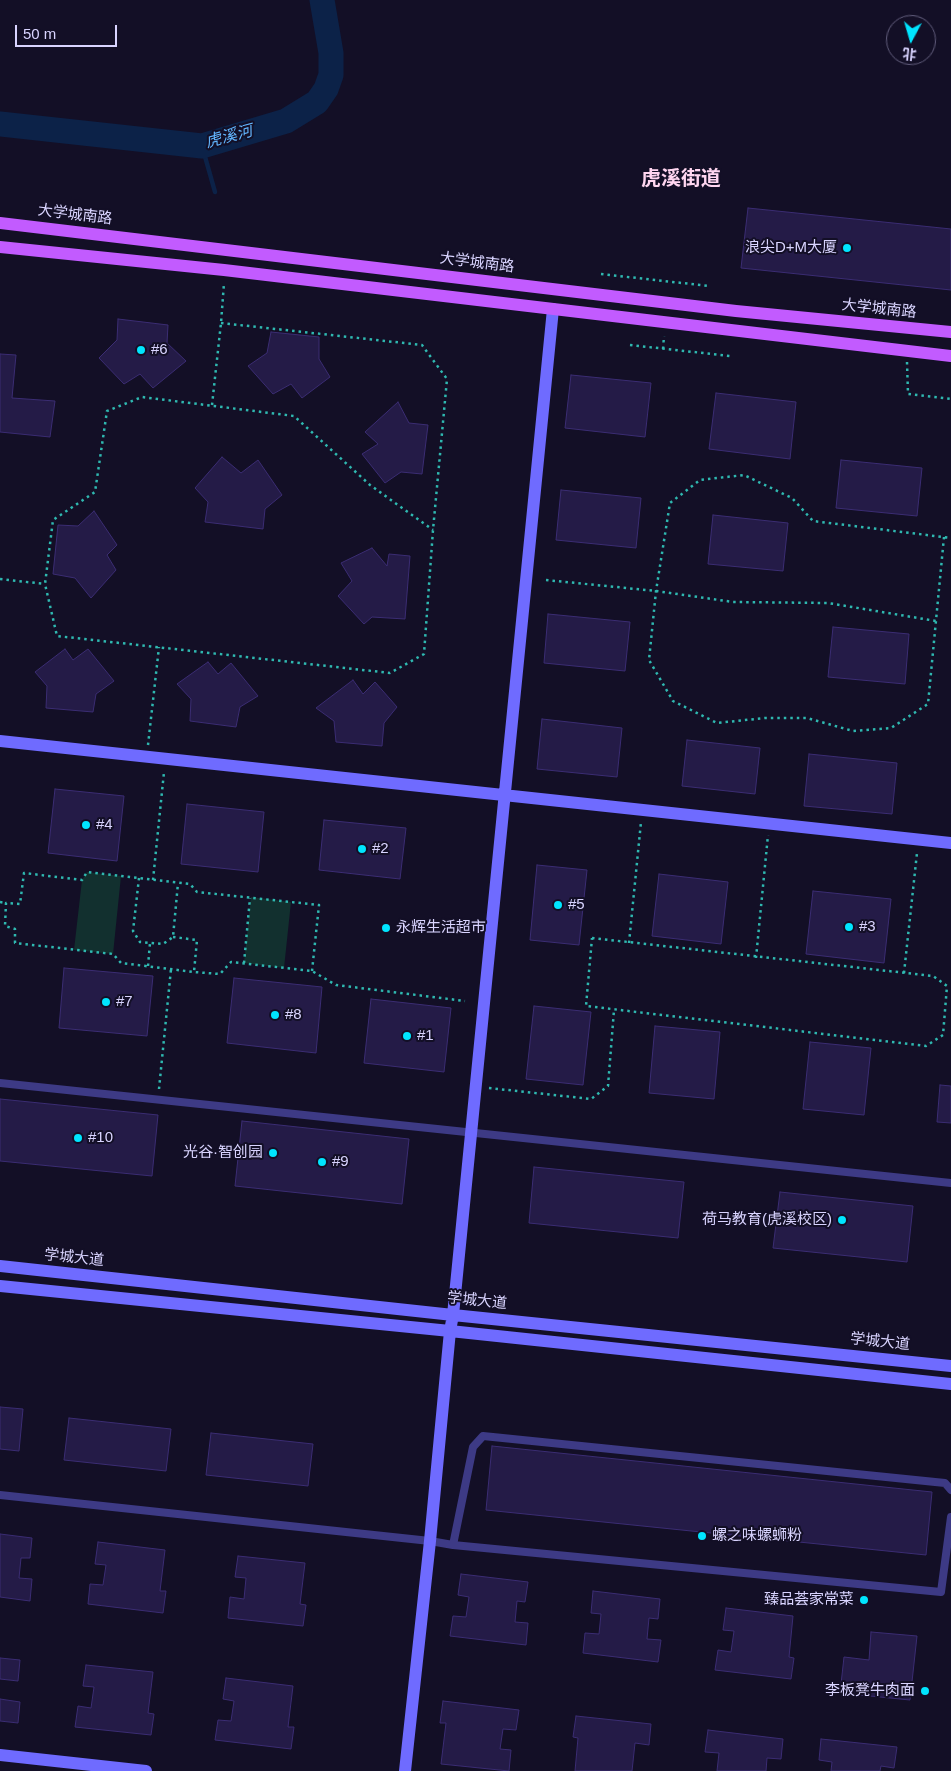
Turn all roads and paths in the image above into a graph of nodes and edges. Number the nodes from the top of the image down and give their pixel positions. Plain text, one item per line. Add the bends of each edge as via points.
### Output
1 (0, 223) edge
2 (0, 247) edge
3 (224, 270) junction
4 (601, 274) dead end
5 (709, 286) dead end
6 (552, 309) junction
7 (221, 323) junction
8 (951, 332) edge
9 (630, 345) dead end
10 (906, 351) junction
11 (730, 356) dead end
12 (951, 356) edge
13 (951, 399) edge
14 (212, 405) junction
15 (433, 530) junction
16 (944, 537) junction
17 (951, 538) edge
18 (0, 580) edge
19 (546, 580) dead end
20 (44, 584) junction
21 (656, 591) junction
22 (936, 621) junction
23 (159, 647) junction
24 (0, 741) edge
25 (147, 757) junction
26 (165, 759) junction
27 (505, 795) junction
28 (643, 810) junction
29 (769, 824) junction
30 (919, 840) junction
31 (951, 843) edge
32 (139, 878) junction
33 (154, 880) junction
34 (178, 883) junction
35 (250, 897) junction
36 (0, 902) edge
37 (6, 903) junction
38 (173, 937) junction
39 (150, 943) junction
40 (629, 943) junction
41 (756, 958) junction
42 (244, 963) junction
43 (148, 966) junction
44 (171, 969) junction
45 (312, 971) junction
46 (194, 972) junction
47 (904, 973) junction
48 (465, 1002) dead end
49 (614, 1010) junction
50 (0, 1083) edge
51 (476, 1087) junction
52 (158, 1100) junction
53 (471, 1132) junction
54 (951, 1183) edge
55 (0, 1266) edge
56 (0, 1286) edge
57 (453, 1315) junction
58 (450, 1331) junction
59 (951, 1366) edge
60 (951, 1384) edge
61 (951, 1490) edge
62 (0, 1495) edge
63 (951, 1517) edge
64 (430, 1541) junction
65 (453, 1545) junction
66 (0, 1755) edge
67 (146, 1771) edge
68 (405, 1771) edge

1 - 8 main road, 大学城南路 via 716,308
2 - 3 main road
3 - 6 main road
3 - 7 path
4 - 5 path
6 - 10 main road
6 - 27 street
7 - 14 path
7 - 15 path via 422,345 447,379
9 - 11 path
10 - 12 main road
10 - 13 path via 908,394
14 - 15 path via 294,416 370,485
14 - 20 path via 142,397 107,411 95,492 54,520
15 - 23 path via 424,654 390,673
16 - 17 path
16 - 21 path via 814,522 792,498 744,475 700,480 670,503
16 - 22 path
18 - 20 path
19 - 21 path
20 - 23 path via 58,636
21 - 22 path via 733,602 828,603
21 - 22 path via 649,660 672,701 717,724 765,718 807,718 852,731 892,728 928,704
23 - 25 path
24 - 25 street
25 - 26 street
26 - 27 street
26 - 33 path
27 - 28 street
27 - 51 street
28 - 29 street
28 - 40 path
29 - 30 street
29 - 41 path
30 - 31 street
30 - 47 path
32 - 33 path
32 - 37 path via 86,872 82,880 24,873 20,904
32 - 39 path via 133,931 140,942
33 - 34 path
34 - 35 path via 190,884 197,892
34 - 38 path
35 - 42 path
35 - 45 path via 319,905
36 - 37 path
37 - 43 path via 4,926 15,929 15,943 113,954 121,963
38 - 39 path via 163,944
38 - 46 path via 197,940
39 - 43 path
40 - 41 path
40 - 49 path via 592,938 586,1006
41 - 47 path
42 - 45 path
42 - 46 path via 231,962 220,974
43 - 44 path
44 - 46 path
44 - 52 path
45 - 48 path via 336,985
47 - 49 path via 934,976 947,986 943,1035 926,1046
49 - 51 path via 608,1086 590,1099
50 - 52 lane
51 - 53 street
52 - 53 lane
53 - 54 lane
53 - 57 street
55 - 57 street, 学城大道
56 - 58 street
57 - 58 street
57 - 59 street, 学城大道
58 - 60 street
58 - 64 street
61 - 65 lane via 945,1483 483,1436 473,1447
62 - 64 lane
63 - 65 lane via 941,1592
64 - 65 lane
64 - 68 street
66 - 67 street

